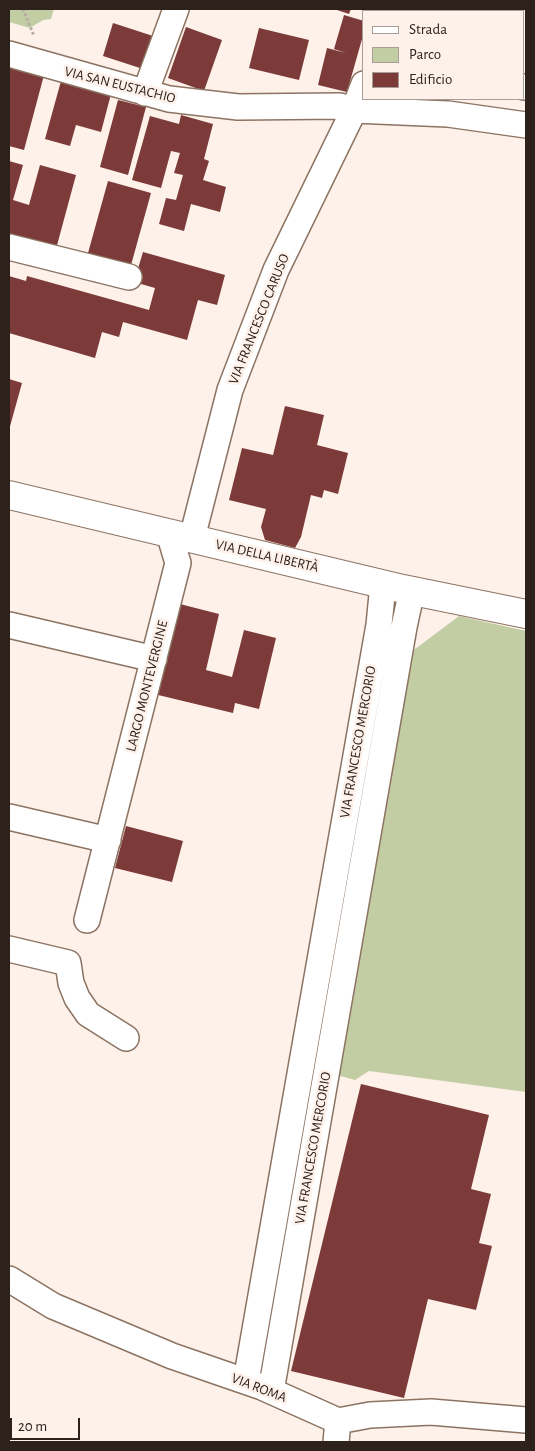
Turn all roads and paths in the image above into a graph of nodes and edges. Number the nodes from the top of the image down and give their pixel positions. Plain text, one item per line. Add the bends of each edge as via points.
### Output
1 (176, 9) edge
2 (9, 54) edge
3 (362, 89) edge
4 (145, 93) junction
5 (354, 110) junction
6 (526, 125) edge
7 (9, 247) edge
8 (129, 277) dead end
9 (9, 495) edge
10 (180, 535) junction
11 (383, 584) junction
12 (412, 590) junction
13 (526, 614) edge
14 (9, 625) edge
15 (154, 659) junction
16 (9, 817) edge
17 (108, 840) junction
18 (330, 900) junction
19 (356, 904) junction
20 (87, 920) dead end
21 (9, 949) edge
22 (126, 1038) dead end
23 (9, 1278) edge
24 (246, 1381) junction
25 (271, 1391) junction
26 (525, 1416) edge
27 (337, 1431) edge

1 - 4 street
2 - 4 street, VIA SAN EUSTACHIO
3 - 5 street
4 - 5 street, VIA SAN EUSTACHIO via 169,99 238,106 328,105
5 - 6 street, VIA SAN EUSTACHIO via 448,114
5 - 10 street, VIA FRANCESCO CARUSO via 276,270
7 - 8 street
9 - 10 main road, VIA DELLA LIBERTÀ
10 - 11 main road, VIA DELLA LIBERTÀ
10 - 15 street, LARGO MONTEVERGINE via 178,562
11 - 12 main road, VIA DELLA LIBERTÀ
11 - 18 street, VIA FRANCESCO MERCORIO via 379,625
12 - 13 main road, VIA DELLA LIBERTÀ
12 - 19 street, VIA FRANCESCO MERCORIO
14 - 15 street
15 - 17 street, LARGO MONTEVERGINE
16 - 17 street
17 - 20 street, LARGO MONTEVERGINE
18 - 19 street
18 - 24 street, VIA FRANCESCO MERCORIO
19 - 25 street, VIA FRANCESCO MERCORIO
21 - 22 street via 68,963 71,983 88,1014
23 - 24 street, VIA ROMA via 53,1306 172,1356
24 - 25 street, VIA ROMA
25 - 27 street, VIA ROMA
26 - 27 street, VIA ROMA via 431,1412 370,1415

